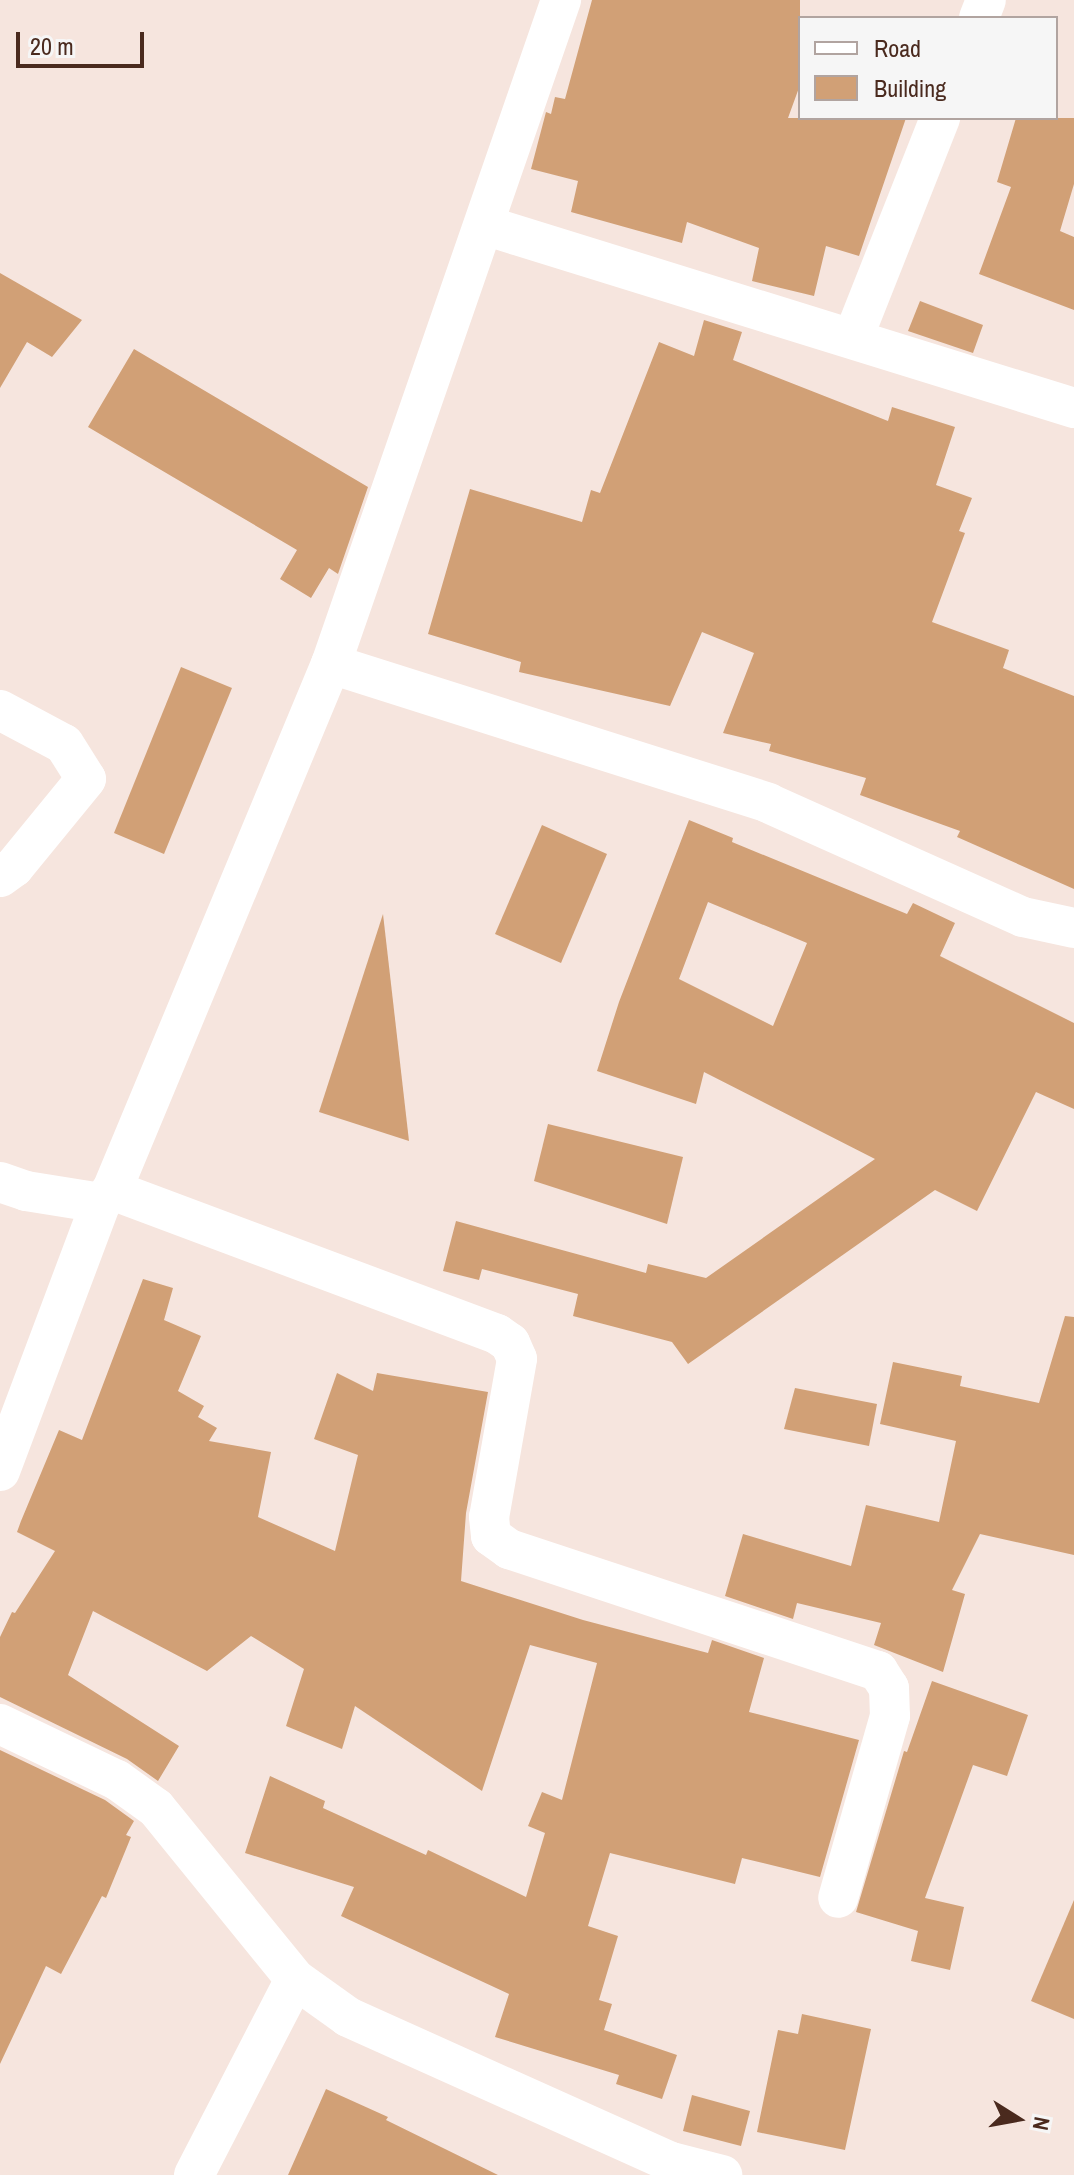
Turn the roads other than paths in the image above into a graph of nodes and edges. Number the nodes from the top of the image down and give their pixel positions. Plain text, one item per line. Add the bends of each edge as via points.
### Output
1 (561, 0) edge
2 (939, 120) edge
3 (484, 225) junction
4 (853, 338) junction
5 (1074, 408) edge
6 (331, 664) junction
7 (0, 710) edge
8 (0, 877) edge
9 (1074, 928) edge
10 (0, 1182) edge
11 (107, 1197) junction
12 (0, 1471) edge
13 (0, 1724) edge
14 (838, 1898) dead end
15 (295, 1979) junction
16 (668, 2168) edge
17 (194, 2175) edge
18 (722, 2175) edge

1 - 3 street
2 - 4 street
3 - 4 street
3 - 6 street
4 - 5 street
6 - 9 street via 768,803 1023,917
6 - 11 street
7 - 8 street via 64,744 86,779
10 - 11 street via 26,1191
11 - 12 street
11 - 14 street via 497,1334 510,1343 517,1359 489,1517 491,1536 509,1549 878,1671 889,1688 890,1716
13 - 15 street via 117,1780 156,1808
15 - 16 street via 348,2017
15 - 17 street
16 - 18 street

